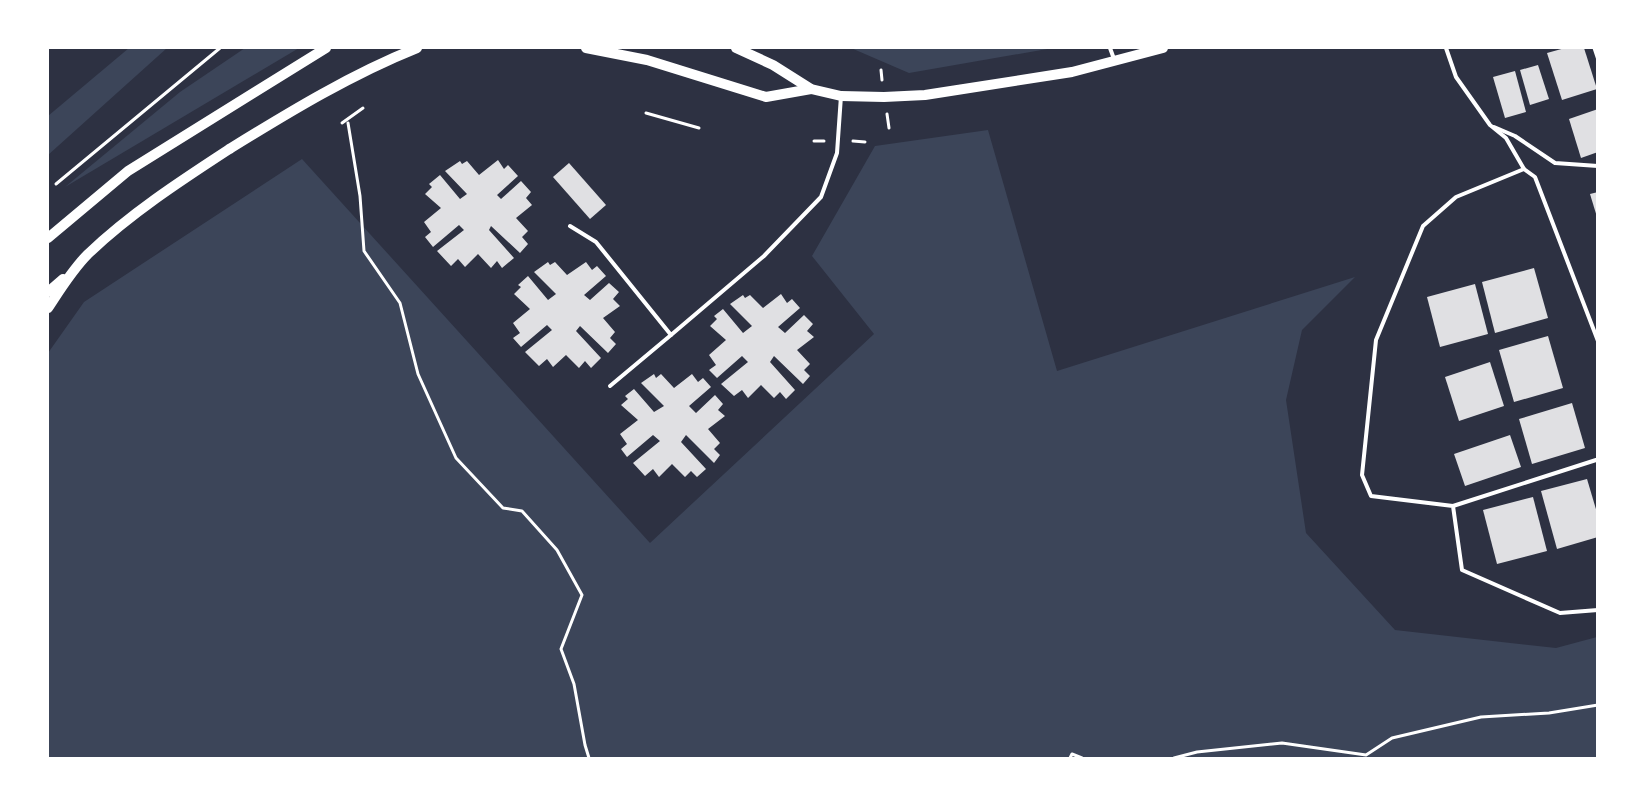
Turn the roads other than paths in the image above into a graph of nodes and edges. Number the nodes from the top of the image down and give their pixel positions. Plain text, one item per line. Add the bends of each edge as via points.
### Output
1 (326, 48) edge
2 (417, 48) edge
3 (586, 48) edge
4 (736, 48) edge
5 (1110, 48) edge
6 (1163, 48) edge
7 (1446, 48) edge
8 (1114, 59) junction
9 (811, 89) junction
10 (841, 96) junction
11 (1490, 125) junction
12 (1598, 166) edge
13 (1524, 169) junction
14 (570, 226) dead end
15 (48, 238) edge
16 (74, 270) junction
17 (48, 292) edge
18 (48, 308) edge
19 (672, 335) junction
20 (1598, 341) edge
21 (610, 386) dead end
22 (1596, 460) edge
23 (1453, 506) junction
24 (1598, 610) edge

1 - 15 main road via 128,171
2 - 16 main road via 353,77 276,120 182,179 128,220
3 - 9 main road via 647,60 766,97
4 - 9 main road via 774,65
5 - 8 lane
6 - 8 main road
7 - 11 lane via 1456,76
8 - 10 main road via 1072,72 926,96
9 - 10 main road
10 - 19 lane via 837,153 821,196 764,256
11 - 12 lane via 1515,136 1555,163
11 - 13 lane via 1506,138
13 - 20 lane via 1535,177
13 - 23 lane via 1456,197 1423,226 1376,340 1362,475 1372,496
14 - 19 lane via 596,242
16 - 17 main road
16 - 18 main road
19 - 21 lane
22 - 23 lane
23 - 24 lane via 1462,570 1560,613

